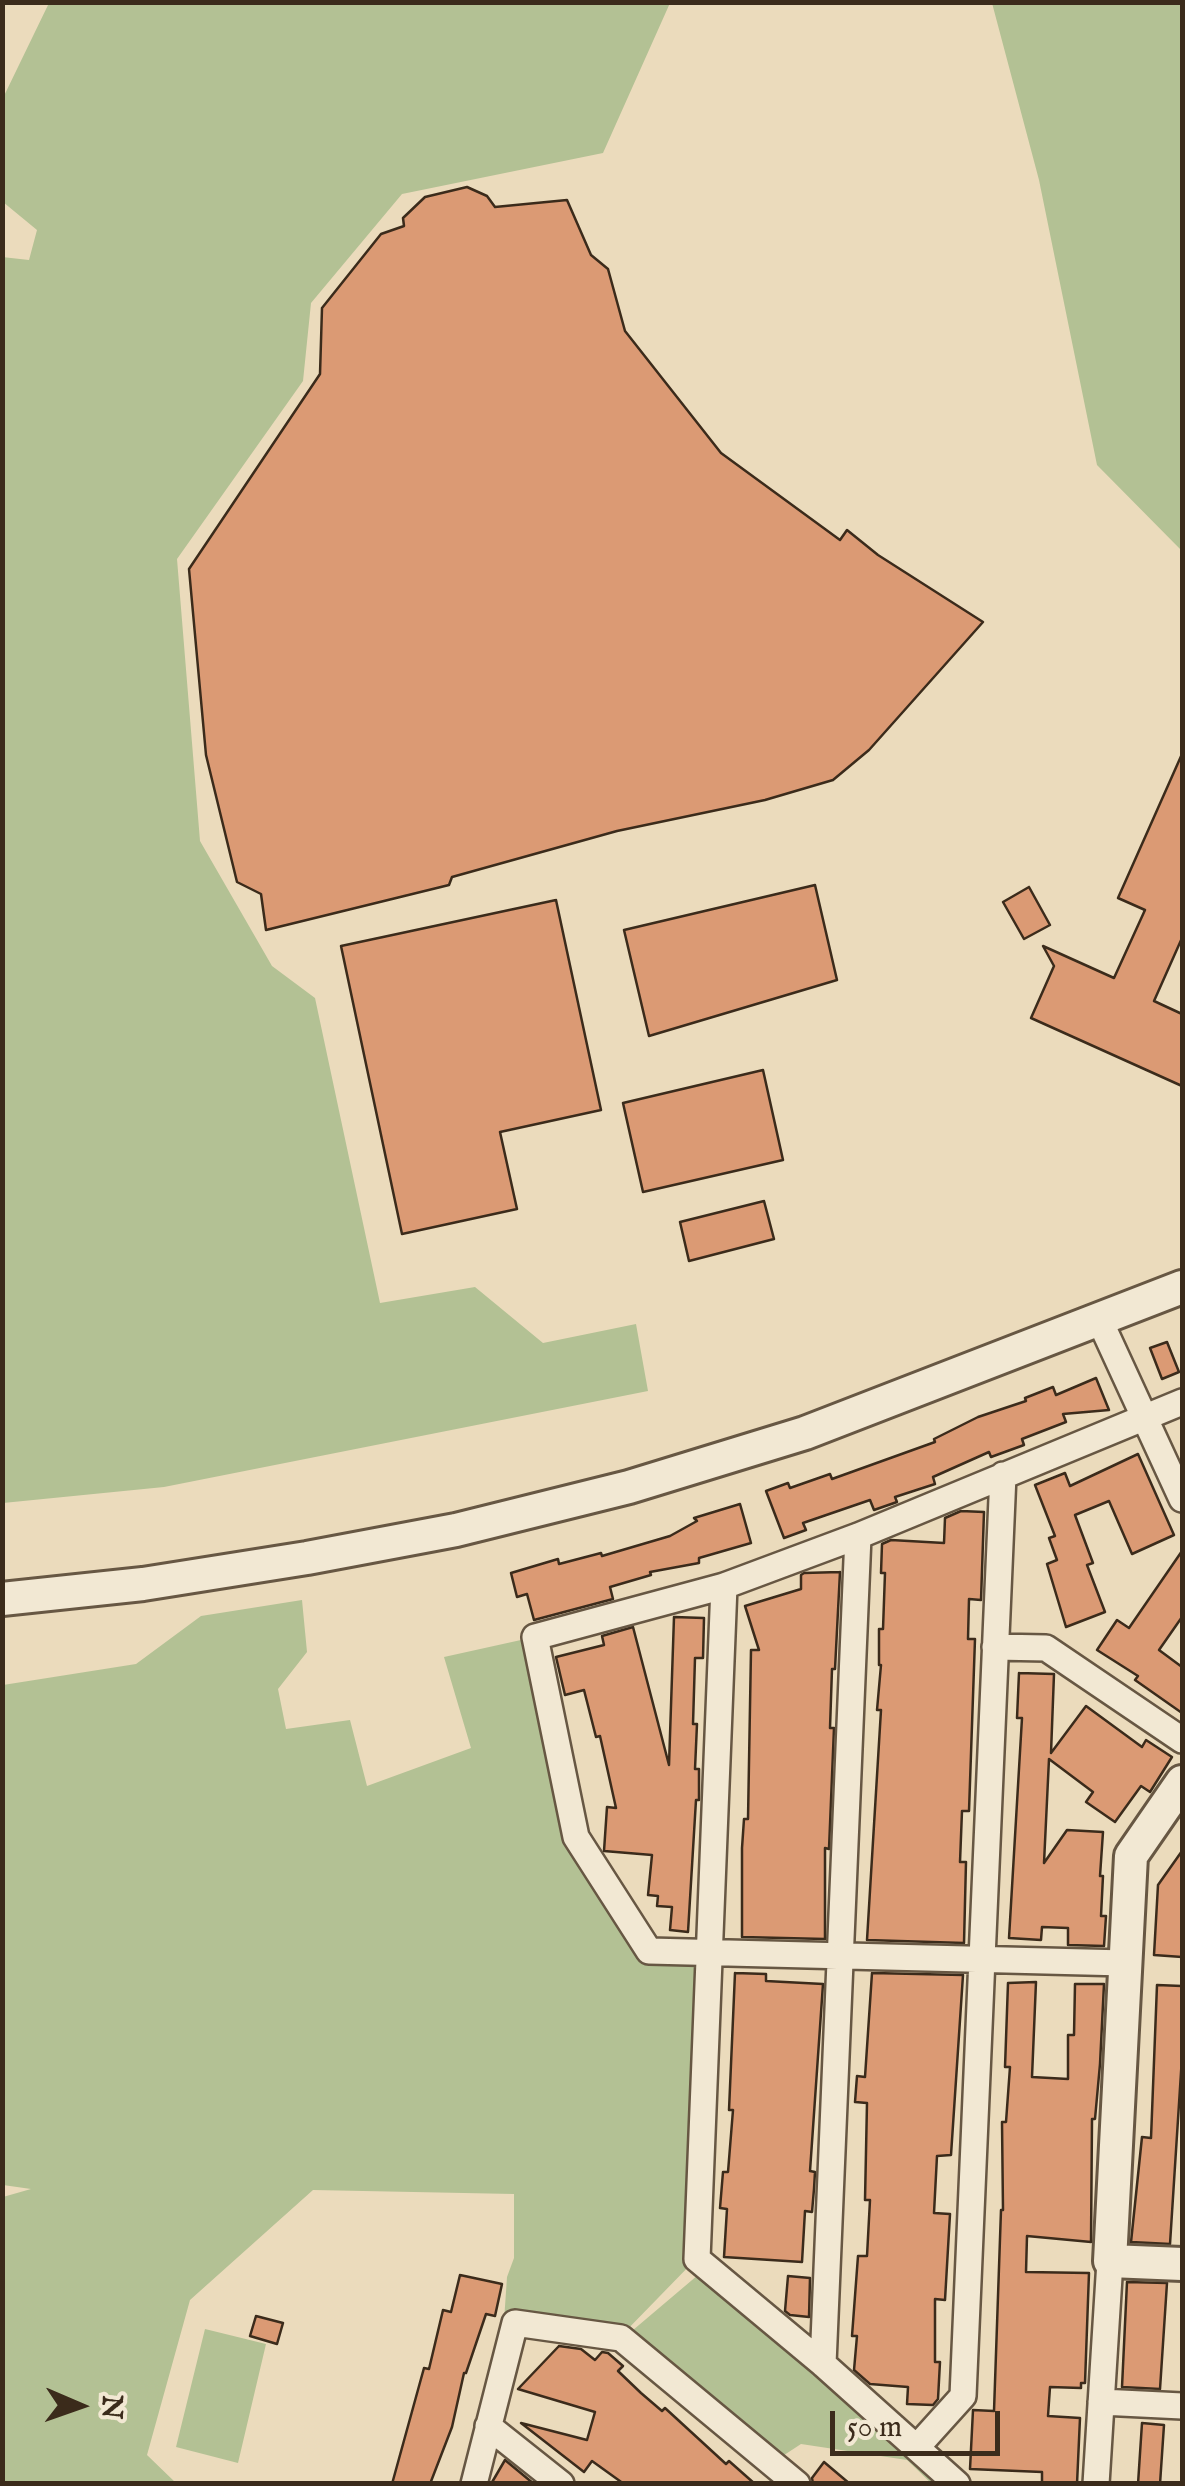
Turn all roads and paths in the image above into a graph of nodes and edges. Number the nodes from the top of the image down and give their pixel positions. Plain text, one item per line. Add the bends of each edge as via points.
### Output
1 (1182, 1287) edge
2 (1100, 1321) junction
3 (1182, 1402) edge
4 (1144, 1417) junction
5 (1003, 1476) junction
6 (1182, 1499) edge
7 (858, 1536) junction
8 (724, 1586) junction
9 (2, 1599) edge
10 (995, 1646) junction
11 (1182, 1740) edge
12 (1182, 1782) edge
13 (708, 1951) junction
14 (842, 1955) junction
15 (982, 1960) junction
16 (1125, 1964) junction
17 (1110, 2261) junction
18 (1182, 2264) edge
19 (823, 2364) junction
20 (1101, 2402) junction
21 (1182, 2406) edge
22 (488, 2426) junction
23 (917, 2447) junction
24 (474, 2484) edge
25 (560, 2484) edge
26 (797, 2484) edge
27 (957, 2484) edge
28 (1096, 2484) edge

1 - 2 street
2 - 4 street
2 - 9 street via 806,1433 629,1487 326,1554
3 - 4 street
4 - 5 street
4 - 6 street
5 - 7 street
5 - 10 street
7 - 8 street
7 - 14 street
8 - 13 street
8 - 13 street via 534,1637 576,1837 649,1950
10 - 11 street via 1046,1648
10 - 15 street
12 - 16 street via 1131,1856
13 - 14 street
13 - 19 street via 697,2259
14 - 15 street
14 - 19 street
15 - 16 street
15 - 23 street via 963,2396
16 - 17 street
17 - 18 street
17 - 20 street
19 - 23 street
20 - 21 street
20 - 28 street
22 - 24 street
22 - 25 street
22 - 26 street via 516,2323 622,2338
23 - 27 street

